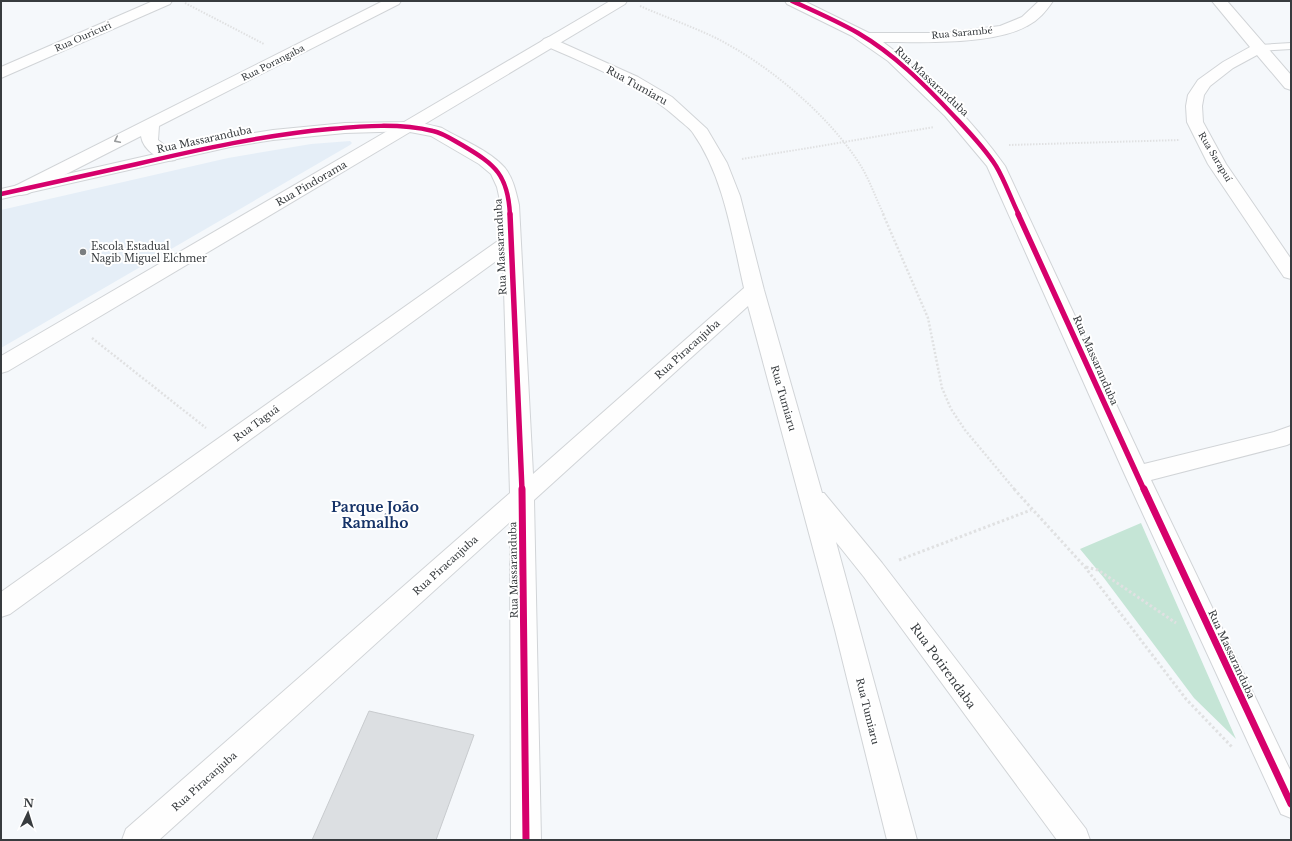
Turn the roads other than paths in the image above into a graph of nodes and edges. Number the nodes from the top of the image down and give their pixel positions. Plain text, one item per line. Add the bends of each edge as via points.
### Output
1 (165, 1) edge
2 (394, 1) edge
3 (792, 1) edge
4 (1046, 1) edge
5 (1219, 1) edge
6 (627, 2) edge
7 (867, 38) junction
8 (549, 42) junction
9 (1291, 46) edge
10 (1260, 48) junction
11 (1, 73) edge
12 (1291, 85) edge
13 (152, 123) junction
14 (407, 127) junction
15 (169, 156) junction
16 (21, 190) junction
17 (1, 194) edge
18 (511, 241) junction
19 (1291, 273) edge
20 (754, 290) junction
21 (1, 366) edge
22 (1291, 434) edge
23 (1137, 475) junction
24 (810, 493) junction
25 (522, 497) junction
26 (1, 606) edge
27 (1289, 796) edge
28 (137, 840) edge
29 (526, 840) edge
30 (902, 840) edge
31 (1075, 840) edge

1 - 11 street, Rua Ouricuri
2 - 13 street, Rua Porangaba
3 - 7 street, Rua Massaranduba
4 - 7 street, Rua Sarambé via 1034,16 1019,25 987,32 951,36
5 - 10 street
6 - 8 street, Rua Pindorama
7 - 23 street, Rua Massaranduba via 903,65 983,146 1005,182
8 - 14 street, Rua Pindorama
8 - 20 street, Rua Tumiaru via 632,80 666,100 699,129 718,163 731,196
9 - 10 lane
10 - 12 street
10 - 19 street, Rua Sarapuí via 1228,65 1204,83 1196,95 1195,122 1203,139
13 - 15 street via 148,137 152,146
13 -> 16 street, Rua Porangaba
14 - 15 street, Rua Massaranduba via 345,128 280,134
14 - 18 street, Rua Massaranduba via 436,132 485,160 498,171 506,187 510,205
14 - 21 street, Rua Pindorama
15 - 16 street, Rua Massaranduba
16 - 17 street, Rua Massaranduba
18 - 25 street, Rua Massaranduba
18 - 26 street, Rua Taguá
20 - 24 street, Rua Tumiaru
20 - 25 street, Rua Piracanjuba
22 - 23 street via 1279,440
23 - 27 street, Rua Massaranduba
24 - 30 street, Rua Tumiaru
24 - 31 street, Rua Potirendaba via 872,570
25 - 28 street, Rua Piracanjuba
25 - 29 street, Rua Massaranduba

